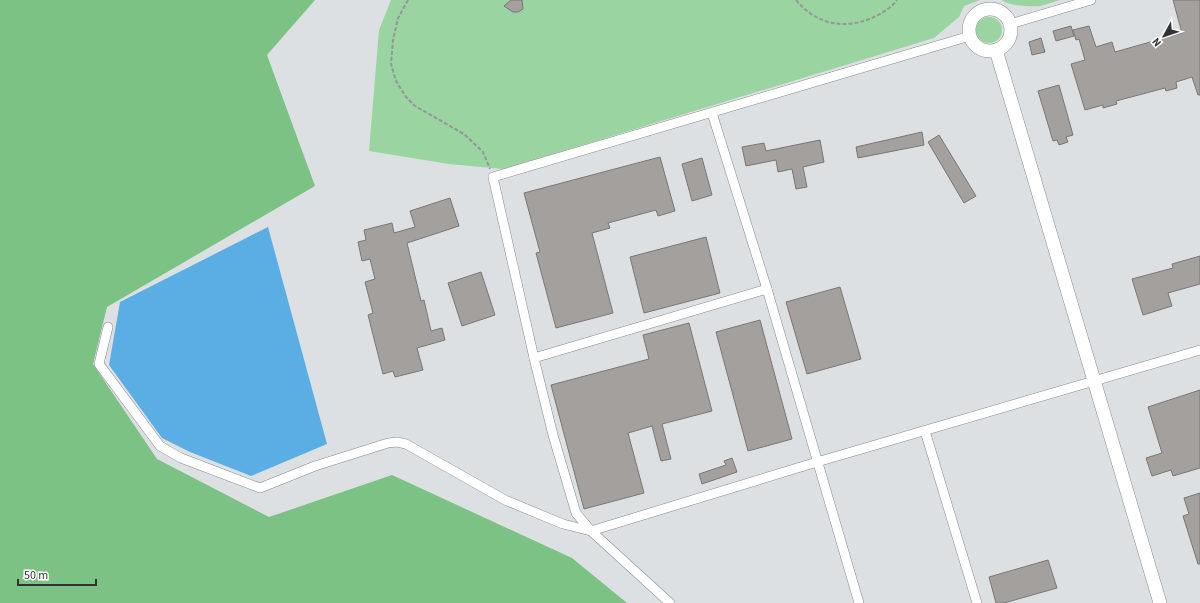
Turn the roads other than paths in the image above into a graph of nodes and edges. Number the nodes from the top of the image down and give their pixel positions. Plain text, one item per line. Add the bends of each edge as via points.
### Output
1 (1091, 0) edge
2 (982, 5) edge
3 (1010, 24) junction
4 (970, 36) junction
5 (996, 50) junction
6 (712, 113) junction
7 (767, 289) junction
8 (108, 327) dead end
9 (1200, 350) edge
10 (534, 358) junction
11 (1094, 382) junction
12 (925, 431) junction
13 (817, 462) junction
14 (591, 531) junction
15 (670, 603) edge
16 (859, 603) edge
17 (977, 603) edge
18 (1160, 603) edge

1 - 3 street
2 - 3 street via 1002,13
2 - 4 street via 970,23
3 - 5 street via 1007,43
4 - 5 street via 977,47 983,50
4 - 6 street
5 - 11 street
6 - 7 street
6 - 10 street via 493,177
7 - 10 street
7 - 13 street
8 - 14 street via 99,364 160,446 182,458 260,488 315,466 397,442 406,444 505,500 563,524
9 - 11 street
10 - 14 street via 576,513
11 - 12 street
11 - 18 street
12 - 13 street
12 - 17 street
13 - 14 street
13 - 16 street
14 - 15 street

